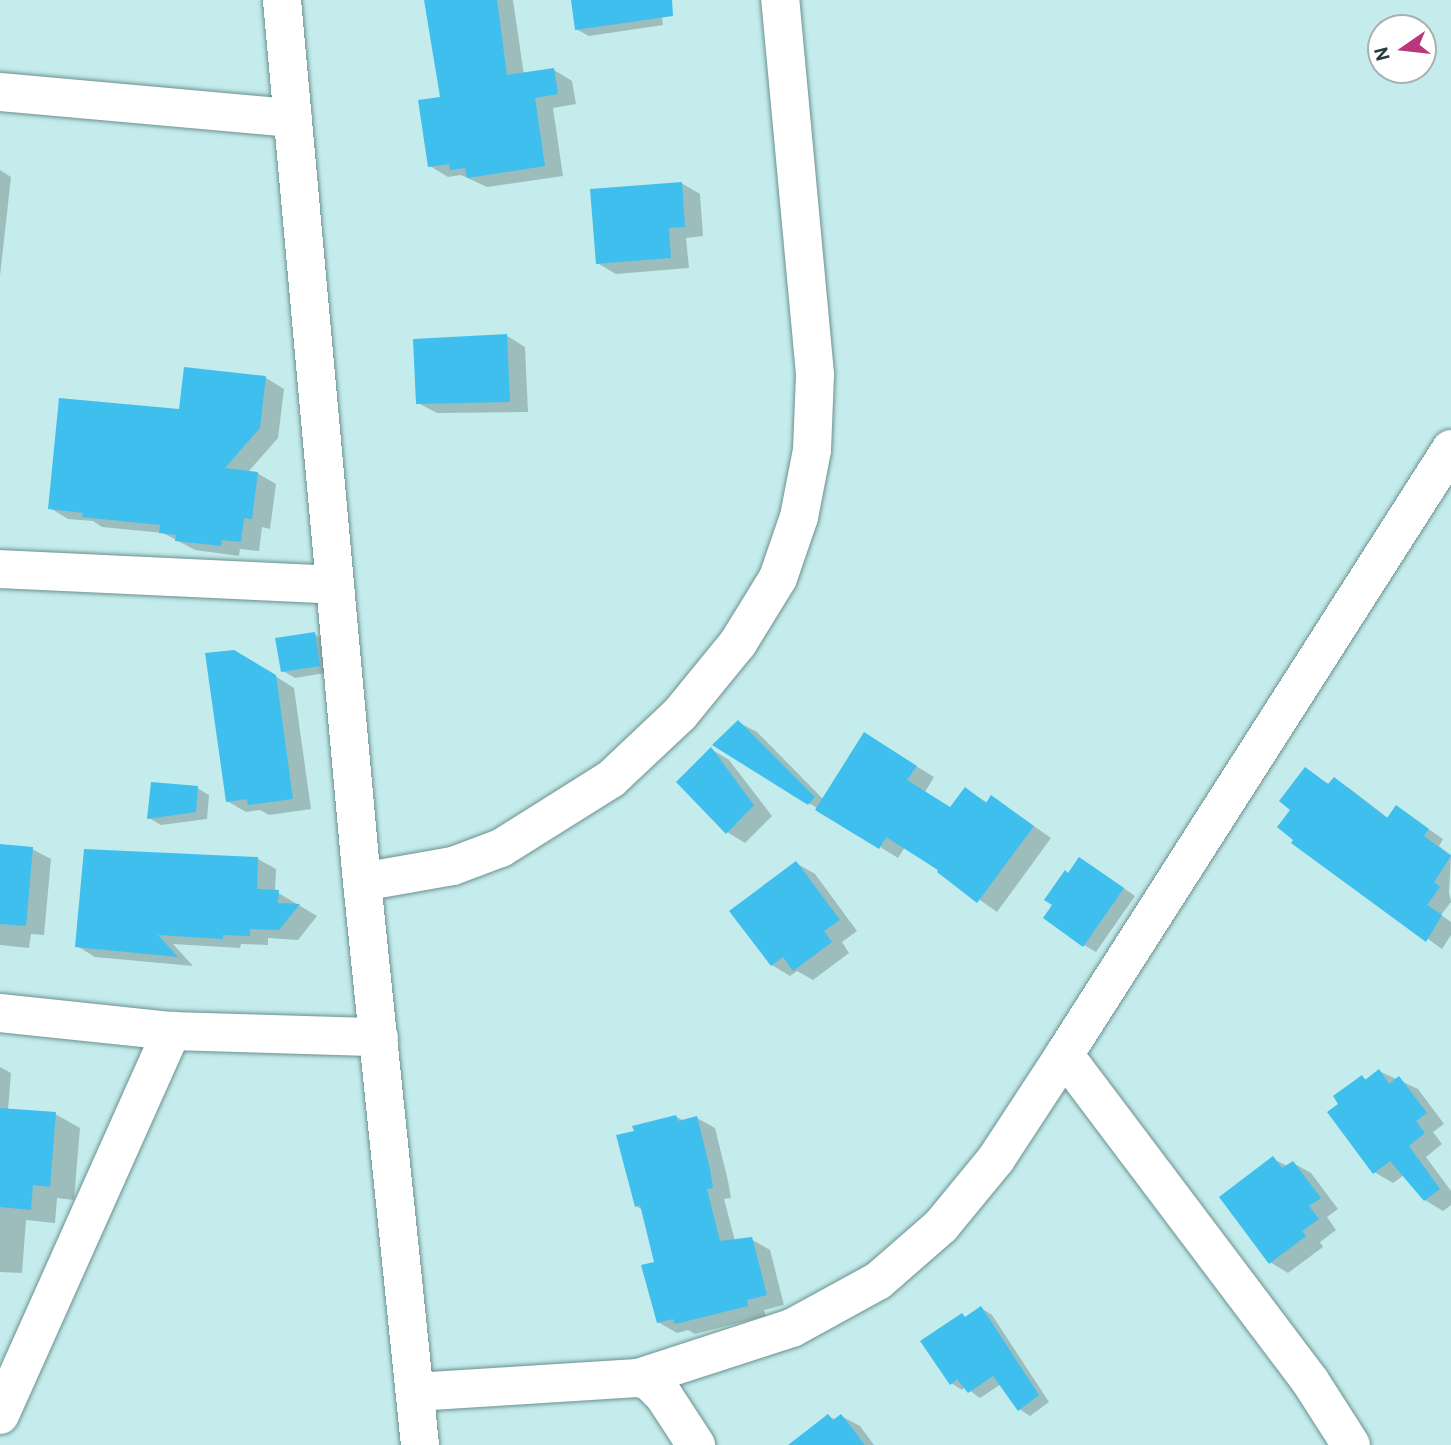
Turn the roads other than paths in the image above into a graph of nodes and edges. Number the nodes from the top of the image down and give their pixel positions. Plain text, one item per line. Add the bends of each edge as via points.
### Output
1 (282, 0) edge
2 (780, 0) edge
3 (0, 92) edge
4 (293, 118) junction
5 (1451, 449) edge
6 (0, 569) edge
7 (334, 584) junction
8 (362, 882) junction
9 (0, 1013) edge
10 (172, 1031) junction
11 (379, 1037) junction
12 (1064, 1055) junction
13 (638, 1378) junction
14 (415, 1392) junction
15 (0, 1415) edge
16 (420, 1445) edge
17 (696, 1445) edge
18 (1352, 1445) edge

1 - 4 street
2 - 8 street via 815,374 812,450 799,517 778,578 738,643 688,704 611,779 501,848 453,866
3 - 4 street
4 - 7 street
5 - 12 street
6 - 7 street
7 - 8 street
8 - 11 street
9 - 10 street
10 - 11 street
10 - 15 street
11 - 14 street
12 - 13 street via 988,1169 941,1226 878,1281 792,1328
12 - 18 street via 1310,1381
13 - 14 street
13 - 17 street via 649,1381 664,1396
14 - 16 street

